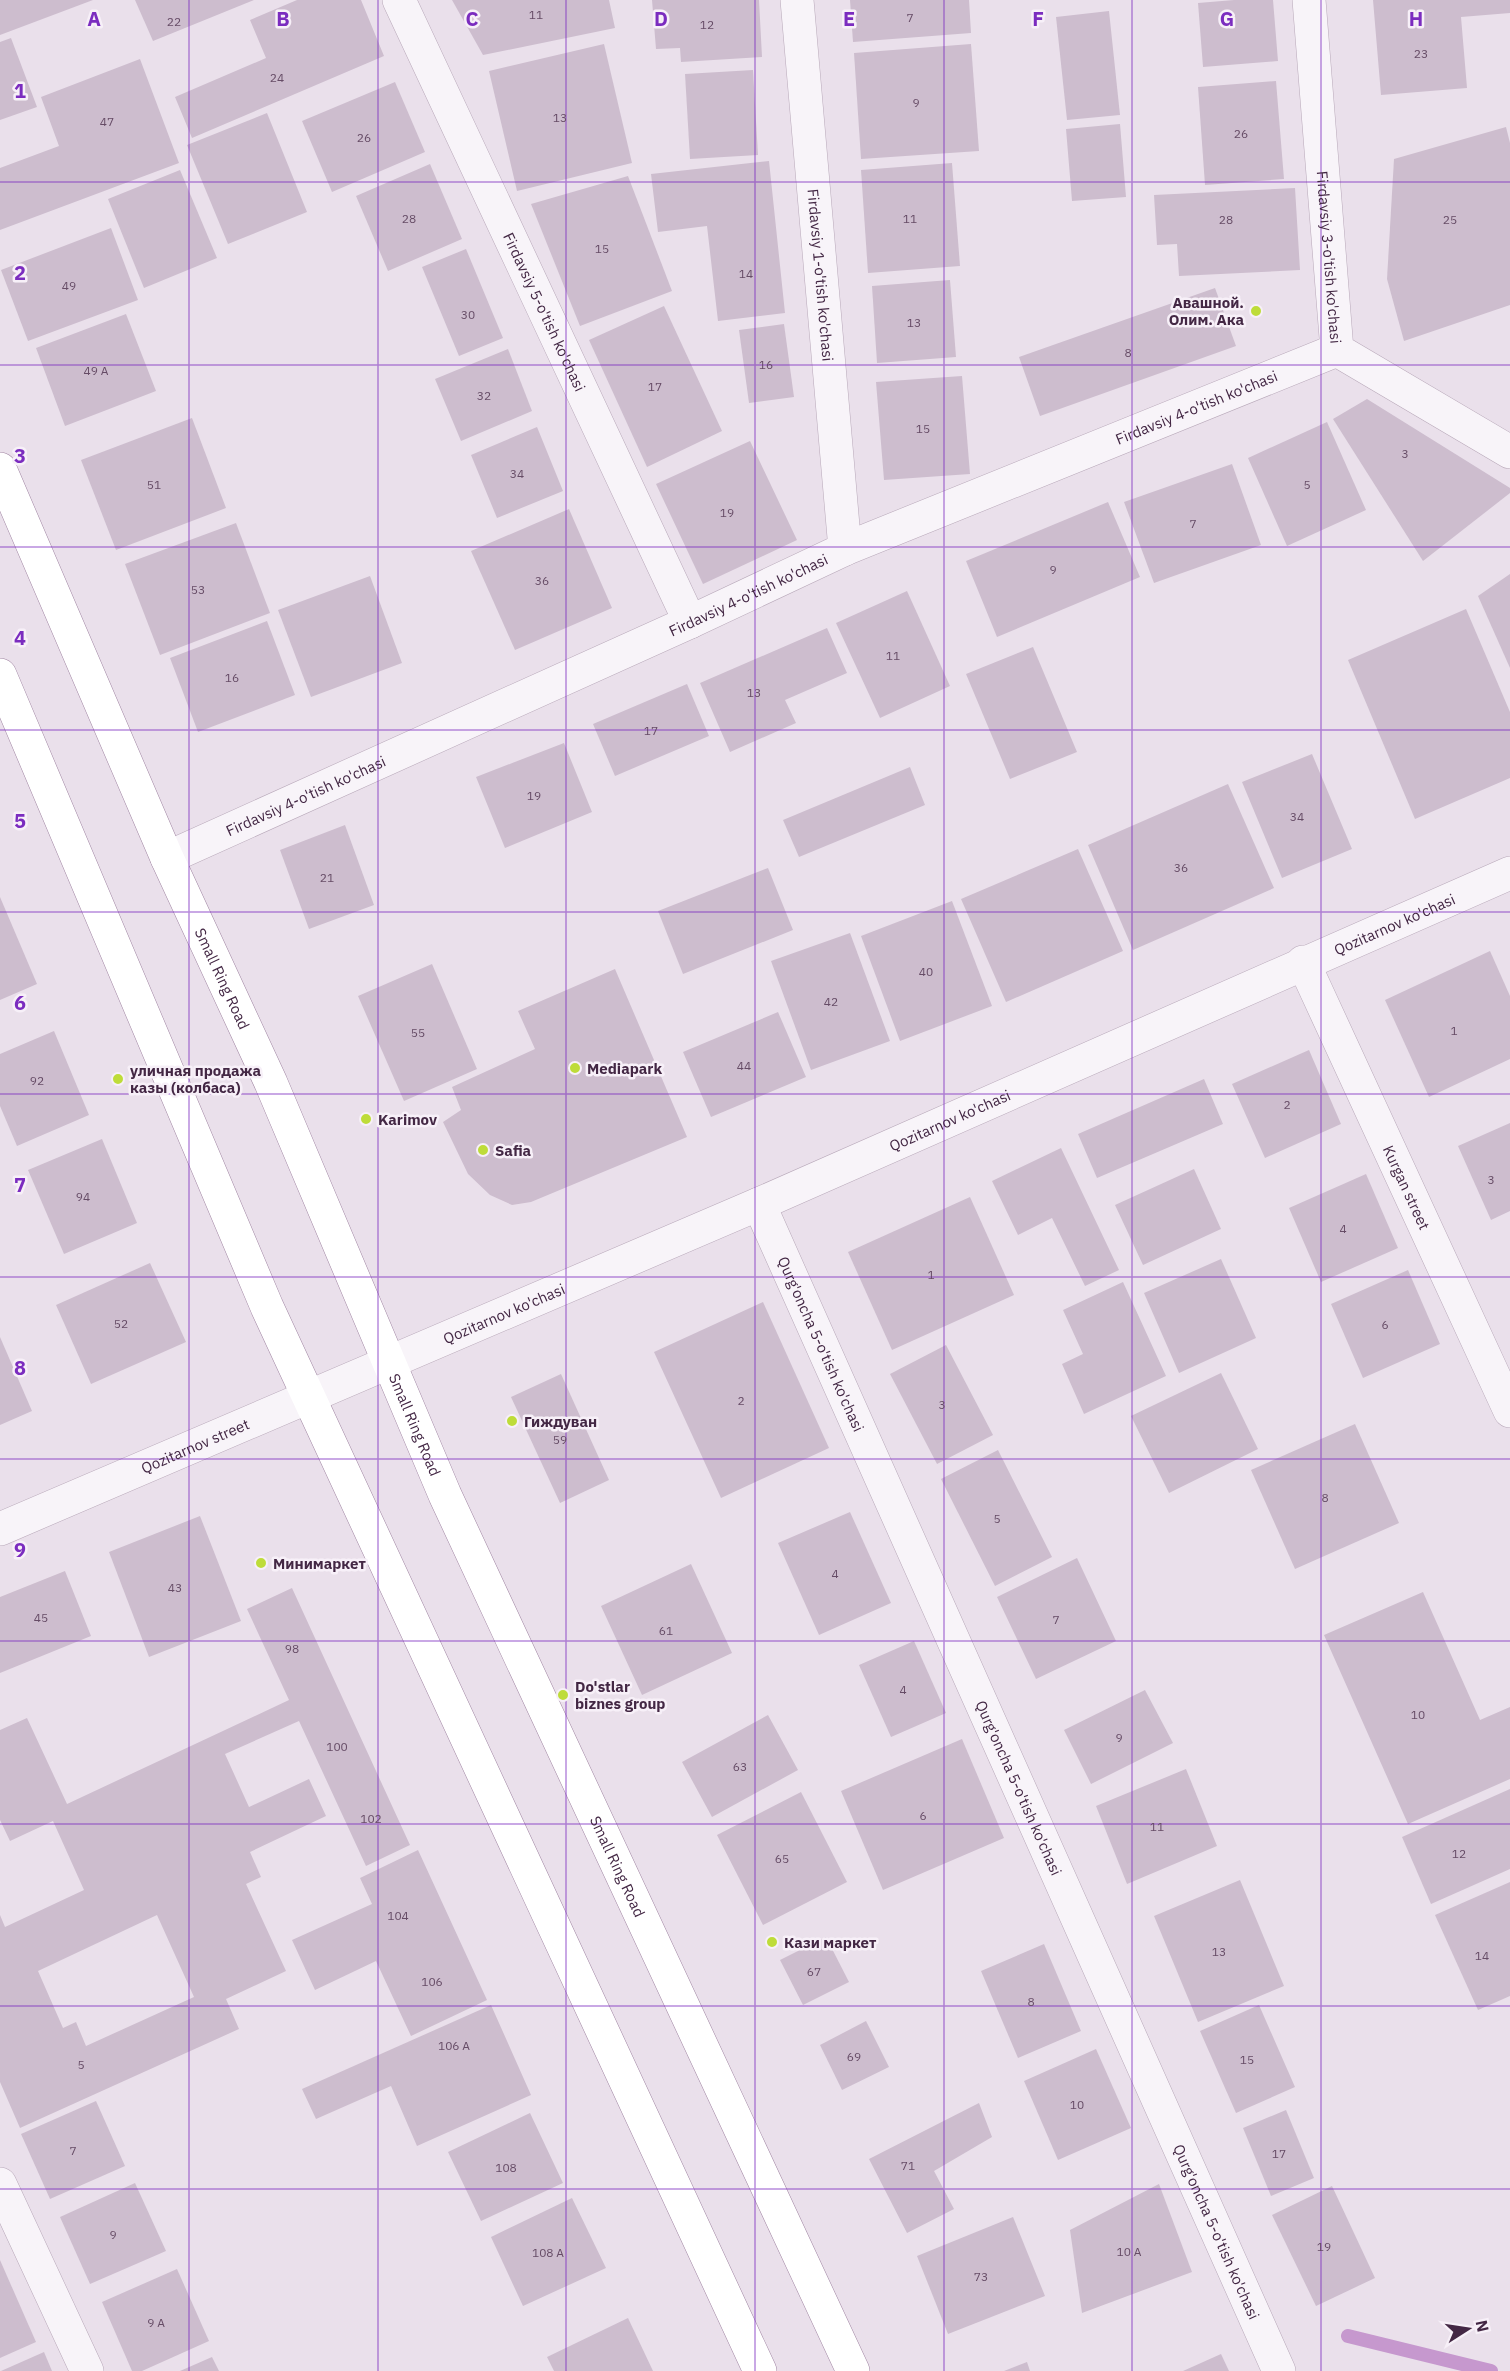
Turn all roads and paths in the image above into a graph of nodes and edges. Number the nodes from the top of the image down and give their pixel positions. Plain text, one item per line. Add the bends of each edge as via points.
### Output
1 (399, 0) edge
2 (796, 0) edge
3 (1310, 0) edge
4 (1337, 350) junction
5 (1510, 452) edge
6 (0, 470) edge
7 (844, 549) junction
8 (690, 622) junction
9 (0, 675) edge
10 (167, 858) junction
11 (1510, 873) edge
12 (1303, 962) junction
13 (759, 1204) junction
14 (388, 1363) junction
15 (308, 1396) junction
16 (1510, 1411) edge
17 (0, 1528) edge
18 (0, 2184) edge
19 (87, 2371) edge
20 (760, 2371) edge
21 (853, 2371) edge
22 (1279, 2371) edge

1 - 8 street, Firdavsiy 5-o'tish ko'chasi
2 - 7 street, Firdavsiy 1-o'tish ko'chasi
3 - 4 street, Firdavsiy 3-o'tish ko'chasi
4 - 5 street, Firdavsiy 3-o'tish ko'chasi
4 - 7 street, Firdavsiy 4-o'tish ko'chasi
6 - 10 highway, Small Ring Road
7 - 8 street, Firdavsiy 4-o'tish ko'chasi
8 - 10 street, Firdavsiy 4-o'tish ko'chasi
9 - 15 highway via 242,1251
10 - 14 highway, Small Ring Road via 271,1083
11 - 12 street, Qozitarnov ko'chasi
12 - 13 street, Qozitarnov ko'chasi
12 - 16 street, Kurgan street
13 - 14 street, Qozitarnov ko'chasi
13 - 22 street, Qurg'oncha 5-o'tish ko'chasi
14 - 15 street, Qozitarnov street
14 - 21 highway, Small Ring Road via 450,1506
15 - 17 street, Qozitarnov street
15 - 20 highway
18 - 19 street

